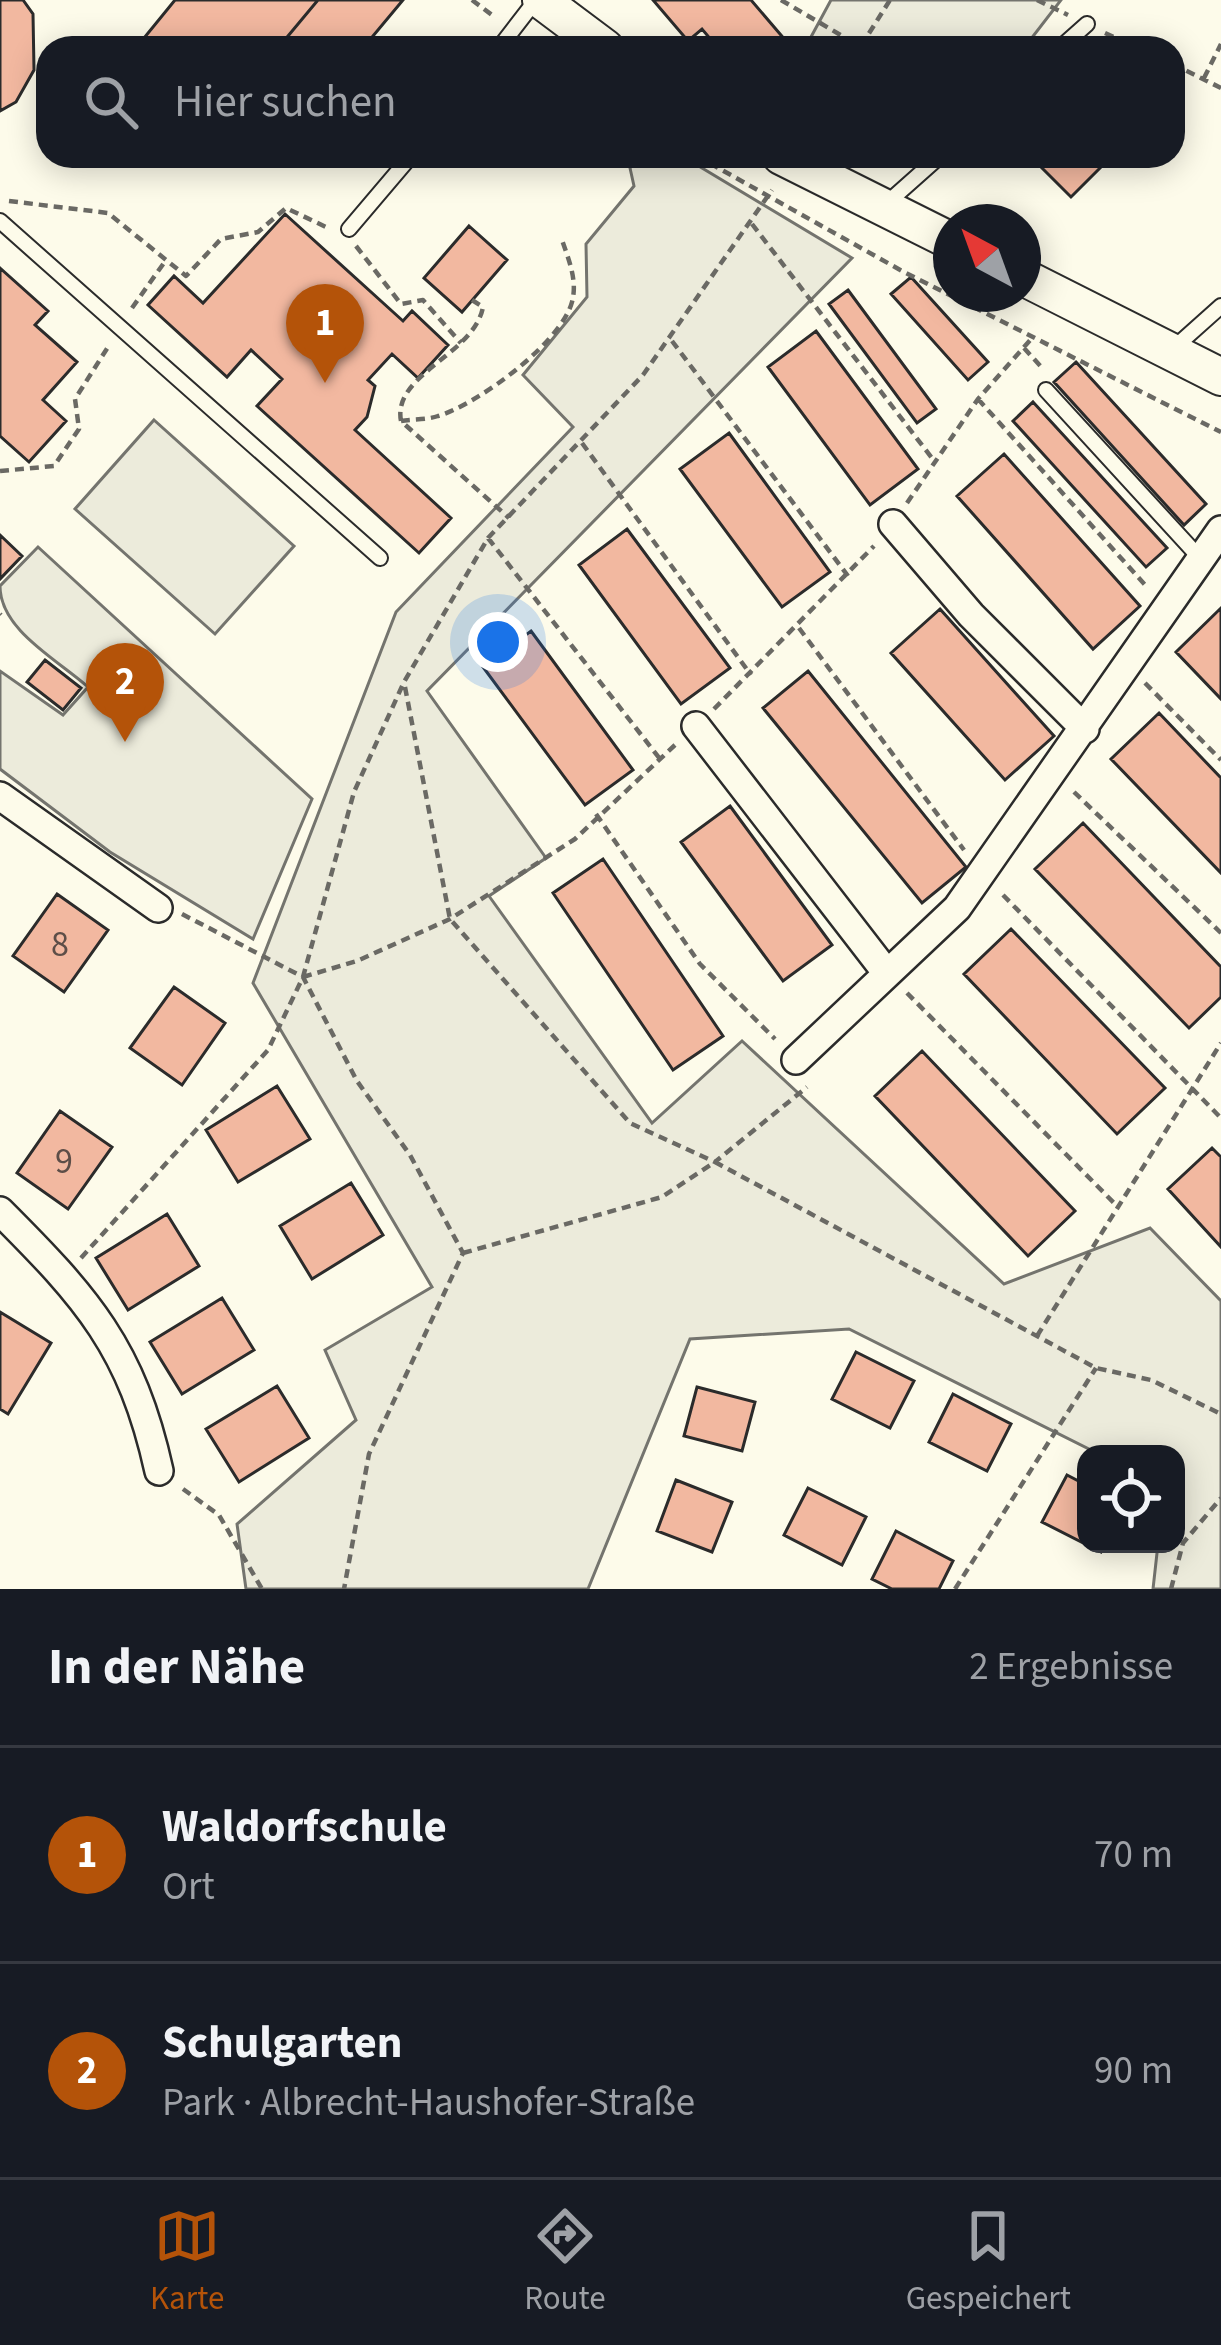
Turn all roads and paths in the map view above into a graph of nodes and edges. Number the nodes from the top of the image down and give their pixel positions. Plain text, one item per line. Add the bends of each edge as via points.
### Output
1 (538, 0) edge
2 (781, 0) edge
3 (890, 0) edge
4 (1061, 0) edge
5 (1056, 10) dead end
6 (1087, 24) dead end
7 (509, 36) edge
8 (588, 36) edge
9 (840, 36) edge
10 (868, 36) edge
11 (1074, 36) edge
12 (1221, 44) edge
13 (1185, 69) edge
14 (1204, 78) junction
15 (1221, 88) edge
16 (401, 168) edge
17 (717, 168) edge
18 (782, 168) edge
19 (804, 168) edge
20 (927, 168) edge
21 (767, 198) junction
22 (0, 200) edge
23 (883, 207) junction
24 (0, 221) edge
25 (751, 222) junction
26 (349, 229) junction
27 (933, 232) edge
28 (561, 237) dead end
29 (166, 260) junction
30 (1041, 286) edge
31 (472, 300) dead end
32 (135, 304) dead end
33 (1221, 306) edge
34 (670, 339) junction
35 (461, 343) junction
36 (109, 346) dead end
37 (1024, 347) dead end
38 (1171, 351) junction
39 (1042, 368) dead end
40 (1221, 376) edge
41 (1046, 390) dead end
42 (979, 399) dead end
43 (401, 421) junction
44 (1221, 431) edge
45 (582, 442) junction
46 (934, 462) dead end
47 (0, 471) edge
48 (509, 518) junction
49 (893, 524) dead end
50 (1221, 530) edge
51 (488, 538) junction
52 (1199, 557) junction
53 (380, 558) dead end
54 (848, 576) dead end
55 (1166, 607) junction
56 (799, 628) dead end
57 (1128, 664) junction
58 (752, 675) dead end
59 (404, 682) junction
60 (696, 726) dead end
61 (1085, 729) junction
62 (661, 759) dead end
63 (1221, 760) edge
64 (1054, 773) junction
65 (0, 796) edge
66 (596, 814) dead end
67 (983, 875) junction
68 (158, 908) joint
69 (1221, 933) edge
70 (886, 972) junction
71 (303, 976) junction
72 (1221, 1043) edge
73 (796, 1060) junction
74 (1190, 1088) junction
75 (1221, 1118) edge
76 (715, 1162) junction
77 (1115, 1204) junction
78 (0, 1211) edge
79 (463, 1253) junction
80 (66, 1276) junction
81 (1037, 1336) junction
82 (1096, 1368) junction
83 (1221, 1414) edge
84 (159, 1472) joint
85 (1221, 1498) edge
86 (262, 1589) edge
87 (344, 1589) edge
88 (956, 1589) edge
89 (1171, 1589) edge

1 - 7 lane
1 - 8 street
2 - 9 path
3 - 10 path
4 - 5 path
6 - 11 lane
12 - 14 path
13 - 14 path
14 - 15 path
16 - 26 lane
17 - 21 path
18 - 21 path
19 - 23 street
20 - 23 lane
21 - 25 path
21 - 44 path
22 - 29 path via 108,213
23 - 27 street
24 - 53 lane
25 - 34 path
25 - 46 path
26 - 29 path via 308,222 286,208 259,232 221,238 186,276
26 - 35 path via 372,273 401,304 423,300
28 - 43 path via 572,303 552,335 477,397 438,416
29 - 32 path
30 - 38 street
31 - 35 path via 483,307 480,322
33 - 38 lane
34 - 45 path
34 - 54 path
35 - 43 path via 404,393
36 - 47 path via 75,399 79,429 54,466
37 - 39 path
38 - 40 street
41 - 52 lane
42 - 55 path
43 - 48 path
45 - 48 path
45 - 58 path
48 - 51 path
49 - 61 street
50 - 52 street
51 - 59 path
51 - 62 path
52 - 55 street
55 - 57 street
56 - 67 path
57 - 61 street
57 - 63 path
59 - 71 path via 353,792
59 - 76 path via 450,919 630,1123
60 - 70 street
61 - 64 street
64 - 67 street
64 - 69 path
65 - 68 street
66 - 73 path via 700,964
67 - 70 street
67 - 74 path
68 - 71 path via 193,917
70 - 73 street
70 - 77 path
71 - 79 path
71 - 80 path via 268,1050
72 - 74 path
73 - 76 path via 807,1088
74 - 75 path
74 - 77 path
76 - 79 path via 662,1197
76 - 81 path
77 - 81 path
78 - 80 street
79 - 87 path via 369,1454
80 - 84 street via 144,1402
81 - 82 path
82 - 83 path via 1151,1380
82 - 88 path
84 - 86 path via 219,1515
85 - 89 path via 1184,1543

